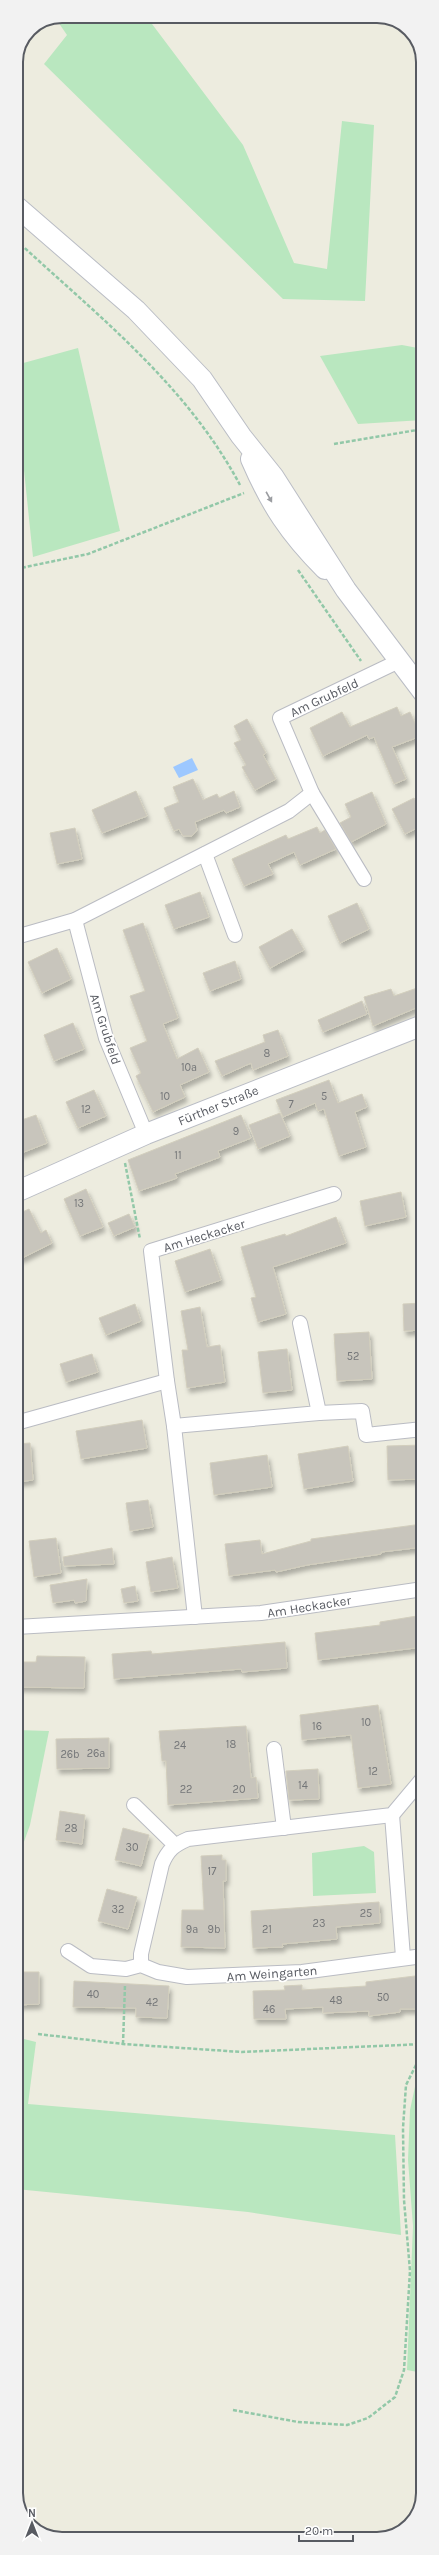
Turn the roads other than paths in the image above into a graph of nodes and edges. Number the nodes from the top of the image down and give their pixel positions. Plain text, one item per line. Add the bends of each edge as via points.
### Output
1 (23, 212) edge
2 (398, 661) junction
3 (416, 683) edge
4 (312, 793) junction
5 (205, 854) junction
6 (364, 879) dead end
7 (75, 920) junction
8 (23, 935) edge
9 (235, 935) dead end
10 (416, 1028) edge
11 (146, 1134) junction
12 (23, 1189) edge
13 (334, 1194) dead end
14 (300, 1323) dead end
15 (167, 1381) junction
16 (319, 1413) junction
17 (23, 1421) edge
18 (174, 1426) junction
19 (416, 1430) edge
20 (416, 1590) edge
21 (195, 1617) junction
22 (23, 1627) edge
23 (274, 1749) dead end
24 (416, 1786) edge
25 (134, 1805) dead end
26 (392, 1815) junction
27 (284, 1828) junction
28 (175, 1845) junction
29 (68, 1951) dead end
30 (416, 1956) edge
31 (403, 1957) junction
32 (141, 1965) junction

1 - 2 main road via 136,310 202,379 241,436 289,498 346,590
2 - 3 main road
2 - 4 street, Am Grubfeld via 280,718
4 - 5 street via 289,811
4 - 6 street, Am Grubfeld
5 - 7 street
5 - 9 street
7 - 8 street
7 - 11 street, Am Grubfeld via 106,1038
10 - 11 main road, Fürther Straße
11 - 12 main road, Fürther Straße
13 - 15 street, Am Heckacker via 151,1251
14 - 16 street
15 - 17 street
15 - 18 street, Am Heckacker
16 - 18 street
16 - 19 street via 362,1411 366,1435
18 - 21 street, Am Heckacker
20 - 21 street, Am Heckacker via 261,1613
21 - 22 street, Am Heckacker
23 - 27 street
24 - 26 street
25 - 28 street
26 - 27 street
26 - 31 street
27 - 28 street via 188,1839
28 - 32 street via 167,1852 162,1864 141,1954
29 - 32 street via 91,1966 126,1969
30 - 31 street, Am Weingarten
31 - 32 street, Am Weingarten via 302,1972 233,1976 187,1977 158,1972

